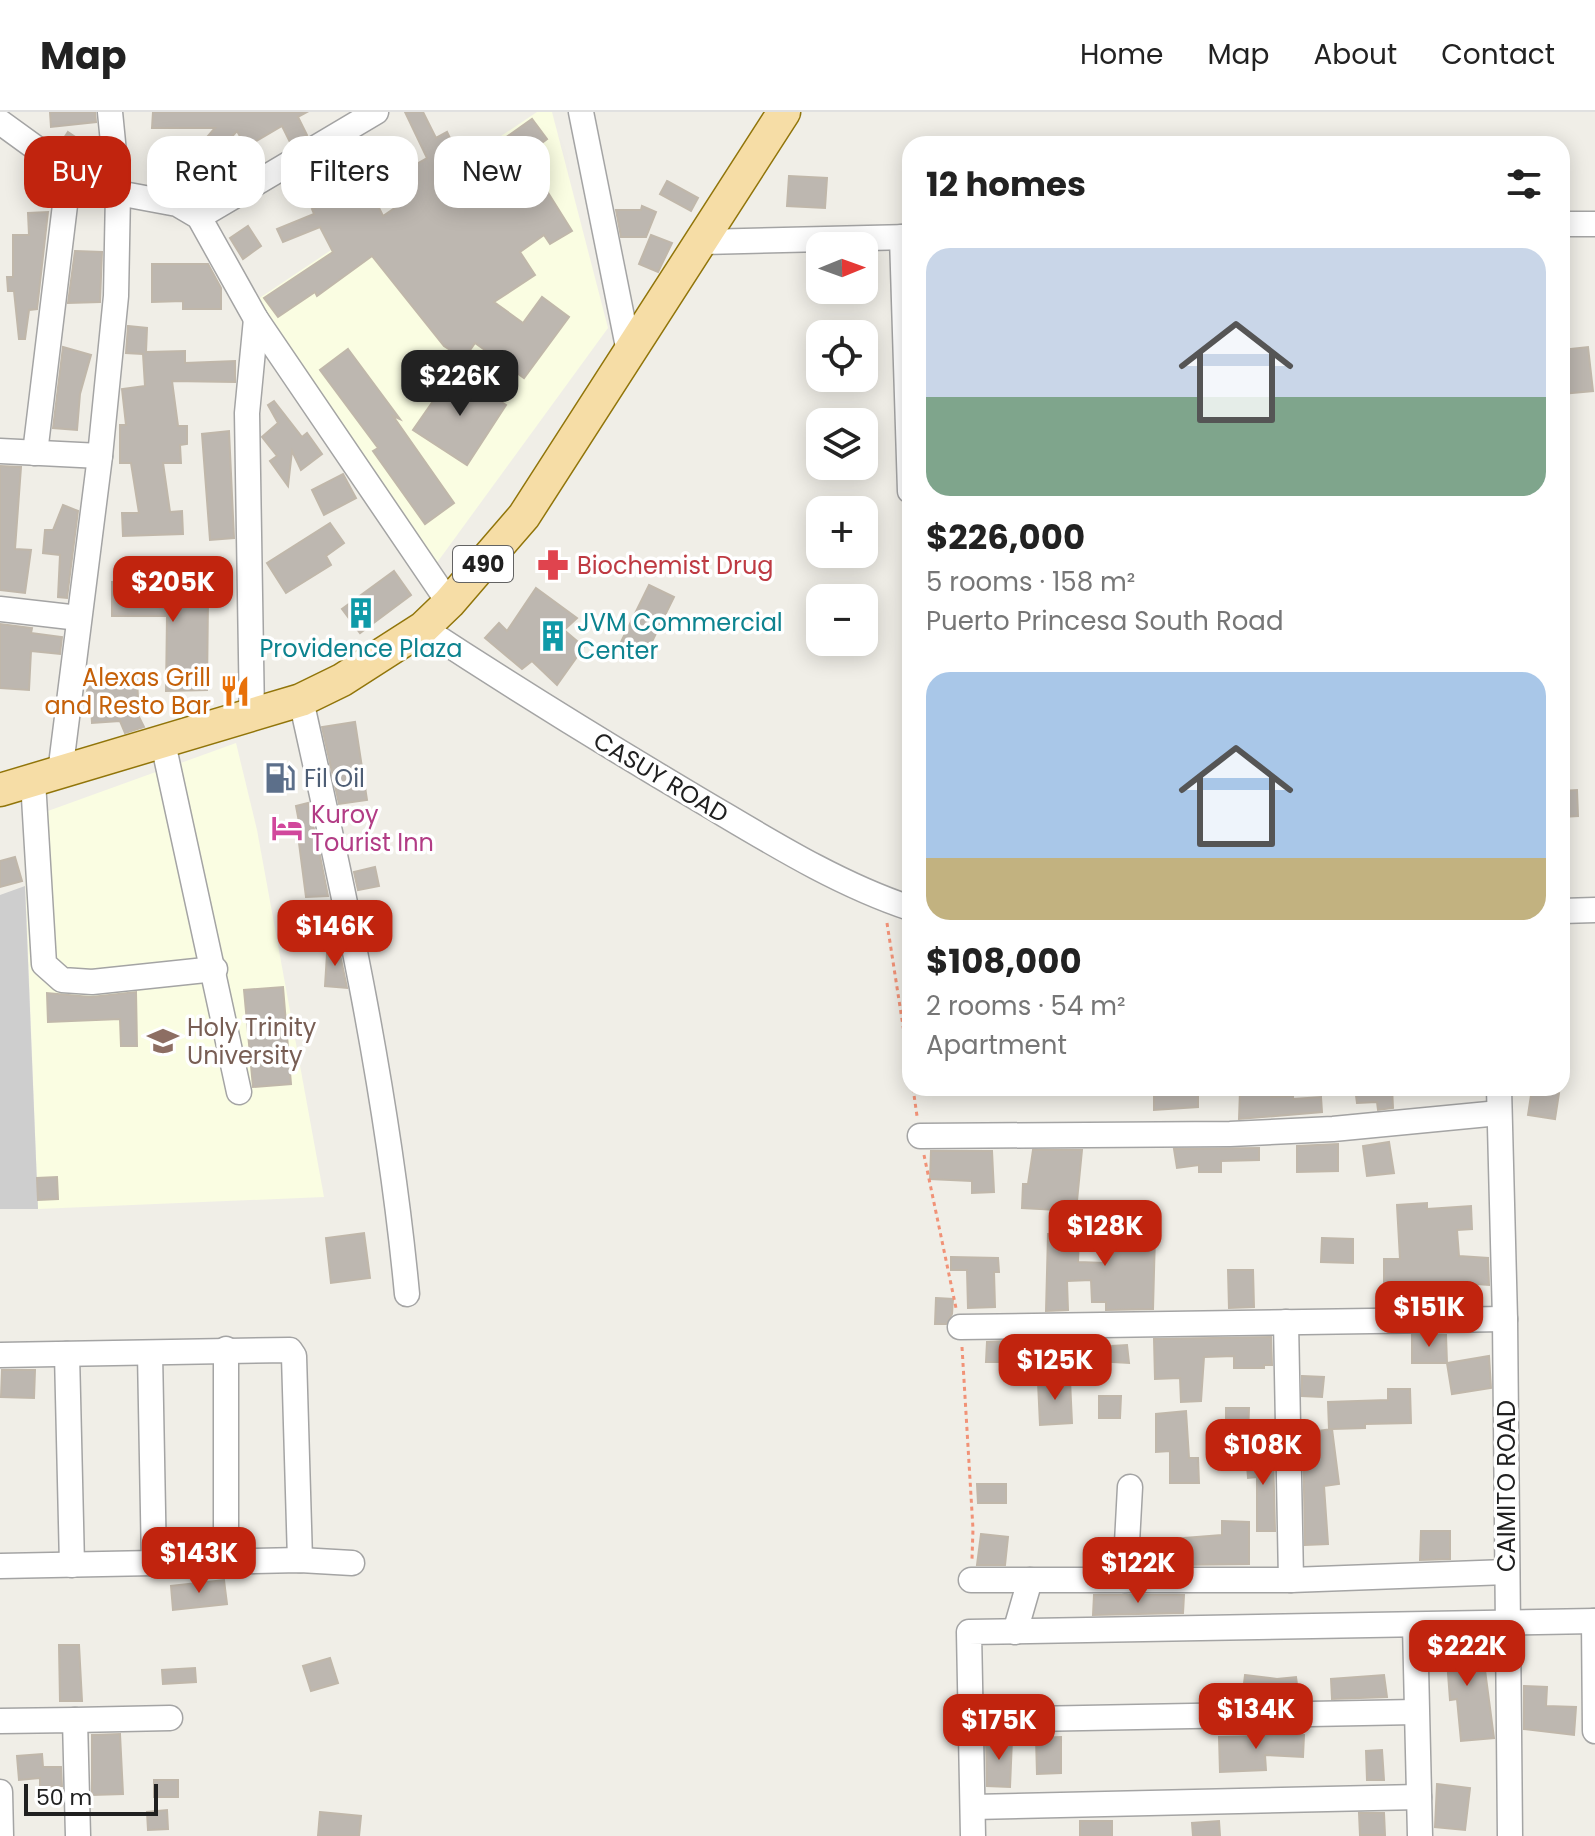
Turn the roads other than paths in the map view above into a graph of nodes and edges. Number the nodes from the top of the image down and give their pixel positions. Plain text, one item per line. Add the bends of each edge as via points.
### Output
1 (110, 112) edge
2 (376, 112) edge
3 (581, 112) edge
4 (784, 112) edge
5 (0, 122) edge
6 (112, 136) edge
7 (24, 139) edge
8 (131, 195) edge
9 (65, 208) edge
10 (118, 208) edge
11 (199, 217) junction
12 (1570, 224) edge
13 (1595, 224) edge
14 (902, 237) edge
15 (703, 242) junction
16 (256, 319) junction
17 (629, 352) junction
18 (0, 451) edge
19 (35, 453) junction
20 (100, 456) junction
21 (449, 603) junction
22 (0, 609) edge
23 (79, 618) junction
24 (423, 628) junction
25 (301, 700) junction
26 (252, 716) junction
27 (163, 743) junction
28 (46, 777) junction
29 (0, 790) edge
30 (902, 905) edge
31 (1595, 910) edge
32 (1570, 911) edge
33 (215, 969) junction
34 (239, 1092) dead end
35 (1499, 1096) edge
36 (1499, 1113) junction
37 (920, 1136) road end
38 (407, 1294) dead end
39 (1505, 1319) junction
40 (1286, 1322) junction
41 (960, 1327) road end
42 (226, 1349) junction
43 (150, 1353) junction
44 (67, 1354) junction
45 (0, 1355) edge
46 (1130, 1487) dead end
47 (300, 1560) junction
48 (226, 1562) junction
49 (352, 1563) dead end
50 (154, 1564) junction
51 (72, 1565) junction
52 (0, 1566) edge
53 (1507, 1572) junction
54 (971, 1580) road end
55 (1030, 1580) junction
56 (1125, 1580) junction
57 (1291, 1580) junction
58 (1507, 1621) junction
59 (1595, 1621) edge
60 (1415, 1625) junction
61 (1015, 1632) junction
62 (1595, 1708) edge
63 (1416, 1712) junction
64 (170, 1718) dead end
65 (75, 1720) junction
66 (973, 1720) junction
67 (0, 1721) edge
68 (1595, 1731) edge
69 (0, 1792) edge
70 (1419, 1797) junction
71 (973, 1807) junction
72 (1, 1836) edge
73 (78, 1836) edge
74 (973, 1836) edge
75 (1420, 1836) edge
76 (1510, 1836) edge

1 - 6 street
2 - 11 street
3 - 17 street
4 - 15 main road, 490
5 - 7 street
8 - 11 street via 162,199
9 - 19 street
10 - 20 street via 116,296
11 - 16 street
12 - 13 street
14 - 15 street
15 - 17 main road, 490
16 - 21 street
16 - 26 street via 247,413
17 - 21 main road, 490 via 524,516
18 - 19 street
19 - 20 street
20 - 23 street
21 - 24 main road, 490
22 - 23 street
23 - 28 street
24 - 25 main road, 490
24 - 30 street, CASUY ROAD via 560,718 777,846
25 - 26 main road, 490
25 - 38 street via 354,936 390,1141
26 - 27 main road, 490
27 - 28 main road, 490
27 - 33 street
28 - 29 main road, 490
28 - 33 street via 44,964 62,980 92,982
31 - 32 street
33 - 34 street
35 - 36 street, CAIMITO ROAD
36 - 37 street via 1245,1134
36 - 39 street, CAIMITO ROAD
39 - 40 street
39 - 53 street, CAIMITO ROAD
40 - 41 street
40 - 57 street
42 - 43 street
42 - 47 street via 286,1348 294,1356
42 - 48 street
43 - 44 street
43 - 50 street
44 - 45 street
44 - 51 street
46 - 56 street
47 - 48 street
47 - 49 street
48 - 50 street
50 - 51 street
51 - 52 street
53 - 57 street
53 - 58 street, CAIMITO ROAD
54 - 55 street
55 - 56 street
55 - 61 street
56 - 57 street
58 - 59 street
58 - 60 street
58 - 76 street, CAIMITO ROAD
59 - 62 street
60 - 61 street
60 - 63 street
61 - 66 street via 969,1632
62 - 68 street
63 - 66 street
63 - 70 street
64 - 65 street
65 - 67 street
65 - 73 street
66 - 71 street
69 - 72 street
70 - 71 street
70 - 75 street
71 - 74 street

